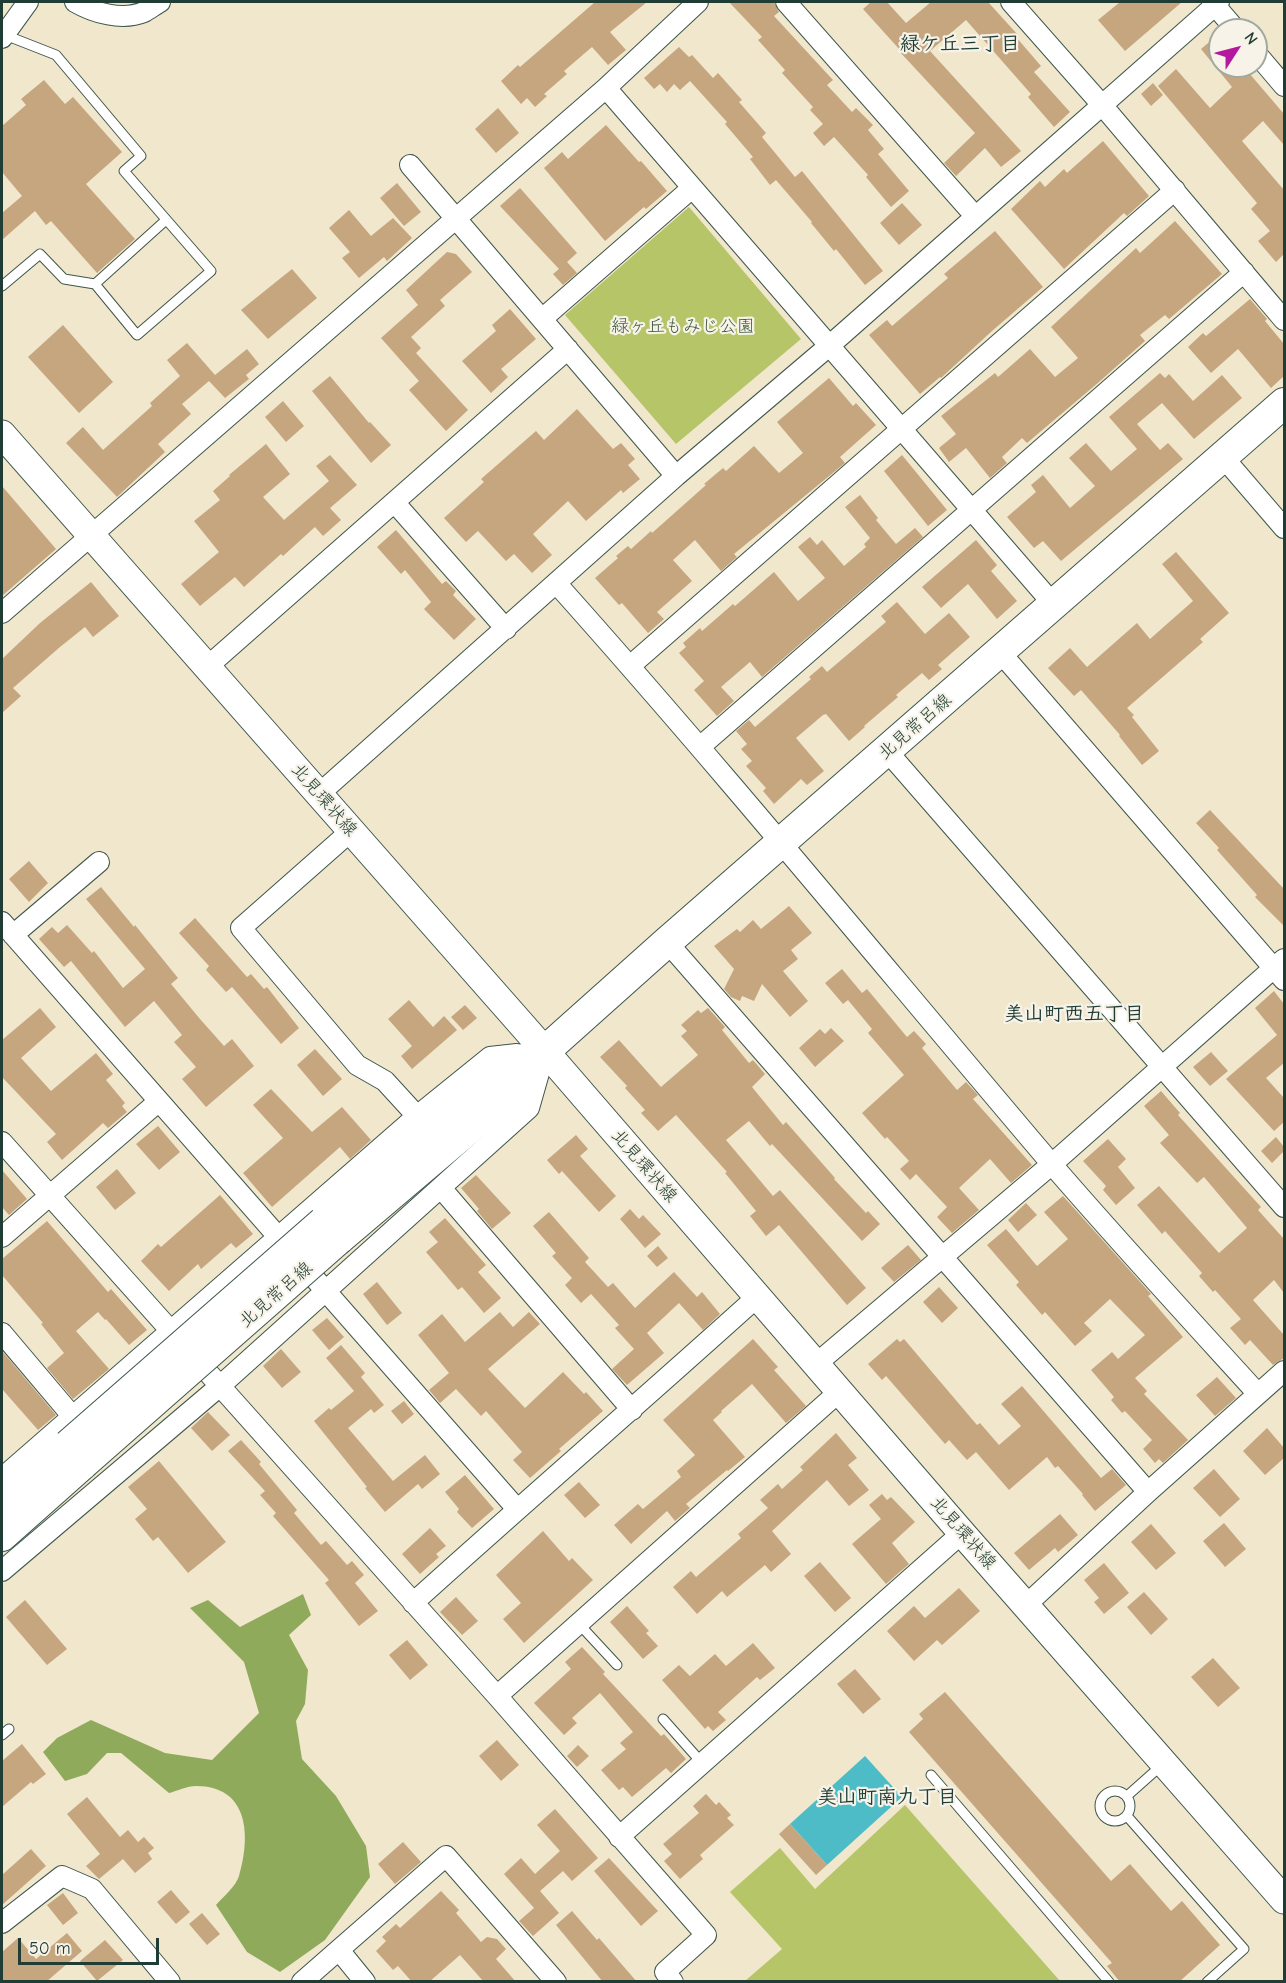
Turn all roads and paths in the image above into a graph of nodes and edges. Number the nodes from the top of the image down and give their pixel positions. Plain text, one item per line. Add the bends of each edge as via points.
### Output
1 (28, 2) edge
2 (75, 2) edge
3 (160, 2) edge
4 (698, 2) edge
5 (786, 2) edge
6 (1011, 2) edge
7 (1215, 3) edge
8 (1227, 18) edge
9 (3, 36) edge
10 (1268, 67) edge
11 (1284, 86) edge
12 (606, 88) junction
13 (1102, 105) junction
14 (410, 165) dead end
15 (692, 188) junction
16 (1175, 190) junction
17 (975, 216) junction
18 (456, 219) junction
19 (166, 220) junction
20 (1244, 272) junction
21 (95, 284) junction
22 (2, 286) edge
23 (542, 319) junction
24 (1284, 320) edge
25 (829, 346) junction
26 (568, 349) junction
27 (1284, 404) edge
28 (902, 427) junction
29 (2, 434) edge
30 (1223, 458) junction
31 (676, 476) junction
32 (395, 503) junction
33 (971, 508) junction
34 (1284, 528) edge
35 (92, 536) junction
36 (556, 583) junction
37 (1054, 605) junction
38 (2, 614) edge
39 (506, 628) junction
40 (1000, 652) junction
41 (630, 666) junction
42 (207, 667) junction
43 (700, 746) junction
44 (887, 751) junction
45 (319, 794) junction
46 (351, 831) junction
47 (781, 844) junction
48 (99, 862) dead end
49 (7, 929) edge
50 (667, 942) junction
51 (1281, 969) edge
52 (545, 1051) junction
53 (1162, 1066) junction
54 (159, 1101) junction
55 (417, 1116) junction
56 (2, 1142) edge
57 (1052, 1164) junction
58 (441, 1188) junction
59 (49, 1196) junction
60 (1284, 1207) edge
61 (2, 1237) edge
62 (277, 1237) junction
63 (942, 1257) junction
64 (327, 1292) junction
65 (757, 1297) junction
66 (170, 1331) junction
67 (2, 1333) edge
68 (816, 1364) junction
69 (1284, 1371) edge
70 (220, 1386) junction
71 (840, 1391) junction
72 (1258, 1394) junction
73 (632, 1410) junction
74 (75, 1442) junction
75 (2, 1478) edge
76 (1148, 1492) junction
77 (2, 1503) edge
78 (517, 1509) junction
79 (962, 1533) junction
80 (2, 1536) edge
81 (2, 1571) edge
82 (413, 1603) junction
83 (1026, 1605) junction
84 (579, 1624) junction
85 (617, 1665) dead end
86 (497, 1696) junction
87 (663, 1719) dead end
88 (1164, 1762) junction
89 (702, 1763) junction
90 (931, 1775) dead end
91 (1127, 1796) junction
92 (1127, 1816) junction
93 (619, 1837) junction
94 (1284, 1900) edge
95 (2, 1923) edge
96 (339, 1950) junction
97 (170, 1982) edge
98 (302, 1982) edge
99 (365, 1982) edge
100 (556, 1982) edge
101 (674, 1982) edge
102 (1110, 1982) edge
103 (1207, 1982) edge

1 - 9 street
2 - 3 street via 116,16 142,12
4 - 12 street
5 - 17 street
6 - 13 street
7 - 8 street
7 - 13 street
9 - 19 lane via 56,56 141,156 124,171
10 - 11 street
12 - 15 street
12 - 18 street
13 - 16 street
13 - 17 street
14 - 18 street
15 - 23 street
15 - 25 street
16 - 20 street
16 - 28 street
17 - 25 street
18 - 23 street
18 - 35 street
19 - 21 lane
19 - 21 lane via 211,270 137,335
20 - 24 street
20 - 33 street
21 - 22 lane via 64,279 40,254
23 - 26 street
25 - 28 street
25 - 31 street
26 - 31 street
26 - 32 street
27 - 30 main road, 北見常呂線
28 - 33 street
28 - 41 street
29 - 35 main road, 北見環状線
30 - 34 street
30 - 37 main road, 北見常呂線
31 - 36 street
32 - 39 street
32 - 42 street
33 - 37 street
33 - 43 street
35 - 38 street
35 - 42 main road, 北見環状線
36 - 39 street
36 - 41 street
37 - 40 main road, 北見常呂線
39 - 45 street
40 - 44 main road, 北見常呂線
40 - 51 street
41 - 43 street
42 - 45 main road, 北見環状線
43 - 47 street
44 - 47 main road, 北見常呂線
44 - 53 street
45 - 46 main road, 北見環状線
46 - 52 main road, 北見環状線
46 - 55 street via 241,928 357,1065 385,1081
47 - 50 main road, 北見常呂線
47 - 57 street
48 - 49 street
49 - 54 street
50 - 52 main road, 北見常呂線
50 - 63 street
51 - 53 street
52 - 55 street via 490,1057
52 - 58 street via 529,1108
52 - 65 main road, 北見環状線
52 - 74 main road, 北見常呂線, bridge via 517,1088 331,1231
53 - 57 street
53 - 60 street
54 - 59 street
54 - 62 street
55 - 62 street
56 - 59 street
57 - 63 street
57 - 72 street
58 - 64 street
58 - 73 street
59 - 61 street
59 - 66 street
62 - 64 street
62 - 66 street
63 - 68 street
63 - 76 street
64 - 70 street
64 - 78 street
65 - 68 main road, 北見環状線
65 - 73 street
66 - 70 street
66 - 74 street
67 - 74 street
68 - 71 main road, 北見環状線
69 - 72 street
70 - 81 street
70 - 82 street
71 - 79 main road, 北見環状線
71 - 84 street
72 - 76 street
73 - 78 street
74 - 75 street
74 - 77 main road, 北見常呂線
74 - 80 main road, 北見常呂線
76 - 83 street
78 - 82 street
79 - 83 main road, 北見環状線
79 - 89 street
82 - 86 street
83 - 88 main road, 北見環状線
84 - 85 lane
84 - 86 street
86 - 93 street
87 - 89 lane
88 - 91 lane
88 - 94 main road, 北見環状線
89 - 93 street
90 - 102 lane
91 - 92 lane via 1131,1806
91 - 92 lane via 1117,1791 1107,1793 1101,1802 1101,1812 1108,1820 1119,1822
92 - 103 lane via 1244,1949
93 - 101 street via 706,1935 665,1972
95 - 97 street via 62,1876 92,1889
96 - 98 street
96 - 99 street
96 - 100 street via 446,1856

